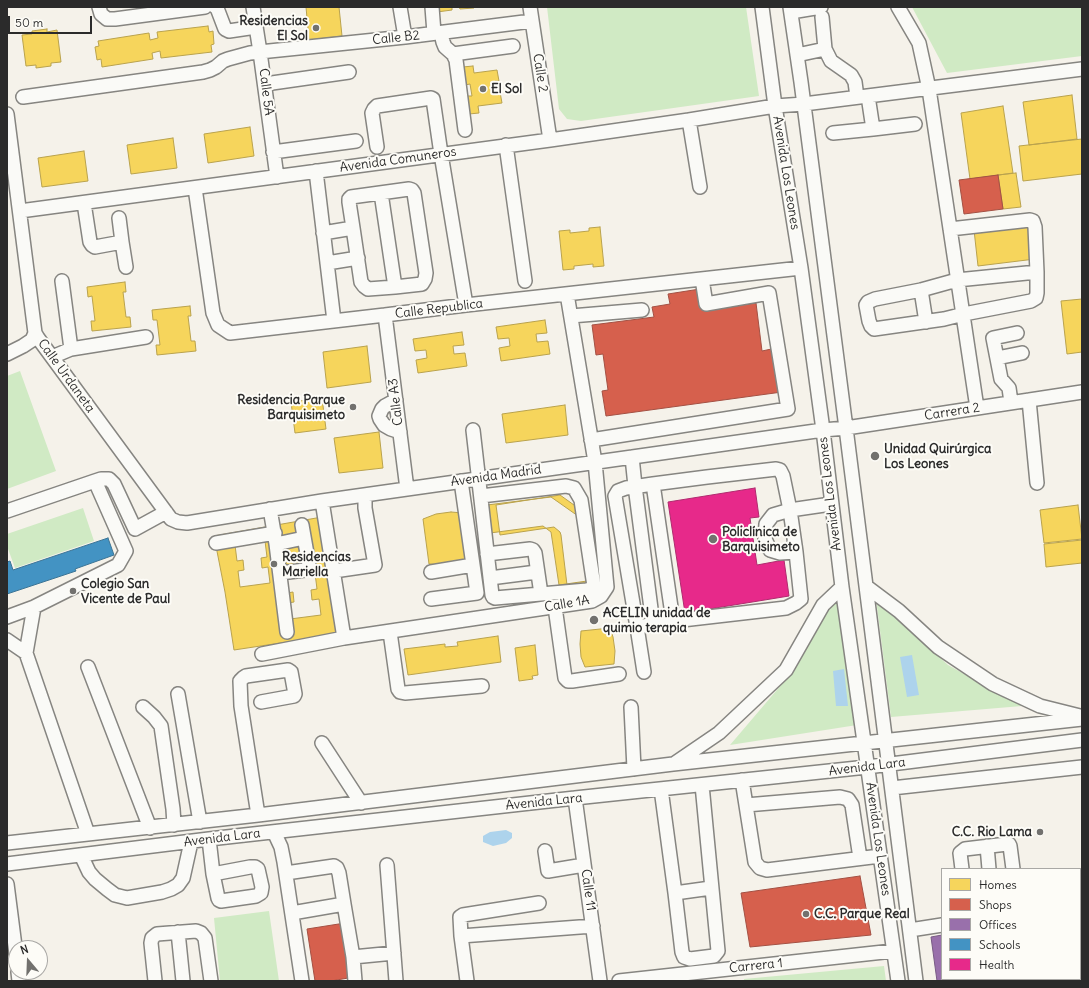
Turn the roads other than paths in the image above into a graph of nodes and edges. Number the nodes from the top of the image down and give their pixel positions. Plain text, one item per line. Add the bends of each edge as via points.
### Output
1 (99, 7) edge
2 (206, 7) edge
3 (215, 7) edge
4 (252, 7) edge
5 (400, 7) edge
6 (432, 7) edge
7 (530, 7) edge
8 (762, 7) edge
9 (898, 7) edge
10 (791, 9) edge
11 (818, 10) edge
12 (532, 21) junction
13 (256, 27) junction
14 (437, 33) junction
15 (405, 37) junction
16 (513, 46) dead end
17 (825, 49) junction
18 (260, 52) junction
19 (453, 54) junction
20 (798, 55) junction
21 (1082, 70) edge
22 (349, 72) dead end
23 (265, 84) junction
24 (928, 89) junction
25 (863, 96) junction
26 (23, 97) dead end
27 (804, 104) junction
28 (775, 106) junction
29 (7, 114) edge
30 (689, 120) junction
31 (915, 124) dead end
32 (873, 129) junction
33 (464, 130) dead end
34 (832, 133) dead end
35 (356, 140) dead end
36 (550, 140) junction
37 (506, 145) junction
38 (377, 147) dead end
39 (273, 152) junction
40 (441, 154) junction
41 (316, 171) junction
42 (277, 177) junction
43 (700, 187) dead end
44 (195, 188) junction
45 (381, 192) junction
46 (84, 203) junction
47 (20, 211) junction
48 (119, 218) dead end
49 (353, 228) junction
50 (950, 229) junction
51 (323, 233) junction
52 (122, 242) junction
53 (358, 258) junction
54 (327, 263) junction
55 (126, 267) dead end
56 (801, 268) junction
57 (1037, 272) junction
58 (702, 279) junction
59 (958, 280) junction
60 (62, 281) dead end
61 (525, 281) dead end
62 (395, 287) junction
63 (921, 290) junction
64 (567, 294) junction
65 (466, 305) junction
66 (642, 310) dead end
67 (964, 314) junction
68 (386, 316) junction
69 (571, 316) junction
70 (334, 321) junction
71 (926, 322) junction
72 (1017, 332) dead end
73 (35, 333) junction
74 (146, 337) dead end
75 (71, 349) junction
76 (1022, 353) dead end
77 (7, 354) edge
78 (52, 357) junction
79 (997, 358) junction
80 (1082, 392) edge
81 (396, 400) junction
82 (1029, 400) junction
83 (1011, 402) junction
84 (977, 408) junction
85 (846, 428) junction
86 (473, 430) dead end
87 (823, 430) junction
88 (400, 432) junction
89 (591, 440) junction
90 (632, 457) junction
91 (595, 462) junction
92 (479, 479) junction
93 (95, 481) junction
94 (462, 481) junction
95 (1037, 483) dead end
96 (653, 484) junction
97 (635, 486) junction
98 (407, 489) junction
99 (365, 495) junction
100 (481, 496) junction
101 (322, 501) junction
102 (831, 504) junction
103 (270, 509) junction
104 (790, 510) junction
105 (7, 511) edge
106 (168, 516) junction
107 (302, 525) dead end
108 (135, 529) junction
109 (275, 538) junction
110 (304, 538) junction
111 (216, 543) dead end
112 (126, 551) junction
113 (796, 552) junction
114 (488, 554) junction
115 (473, 565) junction
116 (334, 571) junction
117 (431, 572) dead end
118 (537, 572) junction
119 (280, 573) junction
120 (490, 578) junction
121 (842, 587) junction
122 (867, 587) junction
123 (541, 594) junction
124 (431, 599) dead end
125 (34, 607) junction
126 (554, 607) junction
127 (7, 617) edge
128 (673, 621) junction
129 (653, 624) junction
130 (637, 627) junction
131 (287, 632) dead end
132 (390, 632) junction
133 (344, 638) junction
134 (7, 640) edge
135 (26, 653) junction
136 (262, 654) dead end
137 (88, 666) dead end
138 (644, 672) dead end
139 (619, 674) dead end
140 (482, 686) dead end
141 (178, 694) dead end
142 (261, 702) dead end
143 (143, 706) dead end
144 (631, 707) dead end
145 (1082, 718) edge
146 (886, 740) junction
147 (1082, 740) edge
148 (864, 742) junction
149 (322, 743) dead end
150 (673, 764) junction
151 (889, 764) junction
152 (867, 767) junction
153 (1082, 767) edge
154 (634, 769) junction
155 (742, 780) junction
156 (702, 785) junction
157 (892, 788) junction
158 (661, 789) junction
159 (575, 798) junction
160 (361, 803) junction
161 (746, 805) junction
162 (258, 815) junction
163 (200, 822) junction
164 (174, 825) junction
165 (150, 828) junction
166 (274, 832) junction
167 (88, 834) junction
168 (209, 839) junction
169 (191, 842) junction
170 (7, 843) edge
171 (986, 846) junction
172 (545, 851) dead end
173 (81, 855) junction
174 (880, 856) junction
175 (860, 858) junction
176 (7, 864) edge
177 (387, 865) dead end
178 (584, 865) junction
179 (962, 868) edge
180 (989, 868) edge
181 (1013, 868) edge
182 (286, 873) junction
183 (213, 874) dead end
184 (7, 884) edge
185 (712, 888) junction
186 (676, 893) junction
187 (538, 903) dead end
188 (344, 904) junction
189 (292, 913) junction
190 (941, 925) edge
191 (592, 926) junction
192 (910, 930) junction
193 (178, 932) junction
194 (461, 936) junction
195 (14, 940) edge
196 (893, 951) junction
197 (394, 953) junction
198 (353, 957) junction
199 (155, 981) edge
200 (183, 981) edge
201 (211, 981) edge
202 (302, 981) edge
203 (355, 981) edge
204 (396, 981) edge
205 (467, 981) edge
206 (600, 981) edge
207 (619, 981) edge
208 (898, 981) edge
209 (916, 981) edge

1 - 2 street via 101,14 107,19
3 - 13 street via 225,29 229,31
4 - 13 street, Calle 5A
5 - 15 street
6 - 14 street
7 - 12 street, Calle 2
8 - 28 street, Avenida Los Leones
9 - 24 street via 918,43
10 - 11 street
10 - 20 street, Avenida Los Leones
11 - 17 street
12 - 14 street, Calle B2
12 - 36 street, Calle 2
13 - 18 street, Calle 5A
14 - 15 street, Calle B2
14 - 19 street
15 - 18 street, Calle B2
16 - 19 street
17 - 20 street
17 - 25 street via 830,61 851,75
18 - 23 street, Calle 5A
18 - 26 street, Calle B2 via 228,59 203,72
19 - 33 street via 456,60
20 - 27 street, Avenida Los Leones
21 - 24 street, Avenida Comuneros
22 - 23 street
23 - 39 street, Calle 5A
24 - 25 street, Avenida Comuneros
24 - 50 street
25 - 27 street, Avenida Comuneros
25 - 32 street
27 - 28 street, Avenida Comuneros
27 - 85 street, Avenida Los Leones
28 - 30 street, Avenida Comuneros
28 - 56 street, Avenida Los Leones
29 - 47 street, Calle Urdaneta
30 - 36 street, Avenida Comuneros
30 - 43 street
31 - 32 street
32 - 34 street
35 - 39 street
36 - 37 street, Avenida Comuneros
37 - 40 street, Avenida Comuneros
37 - 61 street
38 - 40 street via 372,113 377,106 430,98 434,102
39 - 42 street, Calle 5A
40 - 41 street, Avenida Comuneros
40 - 65 street
41 - 42 street, Avenida Comuneros
41 - 51 street
42 - 44 street, Avenida Comuneros
44 - 46 street, Avenida Comuneros
44 - 70 street, Calle Republica via 213,313 218,325 230,333
45 - 49 street via 349,199
45 - 62 street
45 - 62 street via 408,189 414,193 426,273 422,284
46 - 47 street, Avenida Comuneros
46 - 52 street via 92,245 95,247
47 - 73 street, Calle Urdaneta
48 - 52 street
49 - 51 street
49 - 53 street
50 - 57 street via 1030,220 1035,227
50 - 59 street
51 - 54 street
52 - 55 street
53 - 54 street
53 - 62 street via 361,282 364,286 368,289
54 - 70 street
56 - 58 street, Calle Republica
56 - 87 street, Avenida Los Leones
57 - 59 street
57 - 67 street via 1036,298 1031,301
58 - 64 street, Calle Republica
58 - 89 street via 706,304 769,293 788,409
59 - 63 street
59 - 67 street
60 - 75 street
63 - 71 street
63 - 71 street via 875,299 866,305 874,329
64 - 65 street, Calle Republica
64 - 69 street, Calle 1A
65 - 68 street, Calle Republica
66 - 69 street
67 - 71 street
67 - 84 street
68 - 70 street, Calle Republica
68 - 81 street, Calle A3
69 - 89 street, Calle 1A
72 - 79 street via 993,338
73 - 77 street via 32,340
73 - 78 street, Calle Urdaneta
74 - 75 street
75 - 78 street
76 - 79 street
78 - 106 street, Calle Urdaneta
79 - 83 street via 1001,379 1009,388
80 - 82 street, Carrera 2
81 - 88 street, Calle A3
81 - 88 street via 385,406 380,416 384,425
82 - 83 street, Carrera 2
82 - 95 street
83 - 84 street, Carrera 2
84 - 85 street, Carrera 2
85 - 87 street, Carrera 2
85 - 122 street, Avenida Los Leones
86 - 92 street
87 - 90 street, Avenida Madrid
87 - 102 street, Avenida Los Leones
88 - 98 street, Calle A3
89 - 91 street, Calle 1A
90 - 91 street, Avenida Madrid
90 - 97 street
91 - 92 street, Avenida Madrid
91 - 126 street, Calle 1A via 607,587 601,596 592,601
92 - 94 street, Avenida Madrid
92 - 100 street
93 - 105 street
93 - 108 street via 109,479 114,484
93 - 112 street
94 - 98 street, Avenida Madrid
94 - 115 street
96 - 97 street
96 - 104 street via 776,469 780,470 783,476
96 - 128 street
97 - 129 street
97 - 130 street via 618,491 615,496
98 - 99 street, Avenida Madrid
99 - 101 street, Avenida Madrid
99 - 116 street via 375,566
100 - 114 street
100 - 123 street via 566,486 574,488 581,500 594,586 587,590
101 - 103 street, Avenida Madrid
101 - 116 street
102 - 104 street
102 - 121 street, Avenida Los Leones
103 - 106 street, Avenida Madrid via 187,523 178,522
103 - 109 street
104 - 113 street
104 - 113 street via 773,515 766,524 765,539 770,550 780,553
106 - 108 street
107 - 110 street
108 - 112 street via 135,538
109 - 110 street
109 - 111 street
109 - 119 street
110 - 119 street via 308,568
112 - 125 street via 118,565
113 - 128 street via 801,599 796,603 786,608
114 - 118 street via 533,550
114 - 120 street
115 - 117 street
115 - 124 street via 477,593
116 - 133 street
118 - 120 street
118 - 123 street
119 - 131 street
120 - 123 street via 492,595 495,598
121 - 148 street, Avenida Los Leones
121 - 150 street via 823,605 786,670 719,733
122 - 145 street via 899,611 938,647 993,684 1040,706
122 - 146 street, Avenida Los Leones
125 - 127 street
125 - 135 street
126 - 132 street, Calle 1A
126 - 139 street via 568,681
128 - 129 street
129 - 130 street
130 - 138 street
132 - 133 street, Calle 1A
132 - 140 street via 400,692
133 - 136 street, Calle 1A
134 - 135 street
135 - 167 street
137 - 165 street
141 - 163 street
142 - 162 street via 294,696 291,672 288,670 246,676 240,681
143 - 164 street via 161,726
144 - 154 street
145 - 146 street, Avenida Lara
146 - 148 street, Avenida Lara
146 - 151 street, Avenida Los Leones
147 - 151 street, Avenida Lara
148 - 150 street, Avenida Lara
148 - 152 street, Avenida Los Leones
149 - 160 street
150 - 154 street, Avenida Lara
151 - 152 street, Avenida Lara
151 - 157 street, Avenida Los Leones
152 - 155 street, Avenida Lara
152 - 174 street, Avenida Los Leones
153 - 157 street
154 - 160 street, Avenida Lara
155 - 156 street, Avenida Lara
155 - 161 street
156 - 158 street, Avenida Lara
156 - 185 street
157 - 192 street, Avenida Los Leones
158 - 159 street, Avenida Lara
158 - 186 street
159 - 166 street, Avenida Lara
159 - 178 street, Calle 11
160 - 162 street, Avenida Lara
161 - 175 street via 840,797 848,799 852,805
161 - 175 street via 755,862 760,868 767,870
162 - 163 street, Avenida Lara
163 - 164 street, Avenida Lara
164 - 165 street, Avenida Lara
165 - 167 street, Avenida Lara
166 - 168 street, Avenida Lara
166 - 182 street via 281,847
167 - 170 street, Avenida Lara
168 - 169 street, Avenida Lara
168 - 183 street
169 - 173 street, Avenida Lara
169 - 173 street via 183,878 178,884 162,892 127,898 115,895 95,878 89,872
171 - 179 street via 962,851
171 - 180 street
171 - 181 street via 1009,844
172 - 178 street via 548,871
173 - 176 street, Avenida Lara
174 - 175 street
174 - 196 street, Avenida Los Leones
177 - 197 street
178 - 191 street, Calle 11
182 - 188 street via 334,866 339,873
182 - 189 street
184 - 195 street
185 - 186 street
185 - 186 street via 718,951 714,956 690,959 684,956
187 - 194 street via 461,916
188 - 189 street
188 - 198 street
189 - 202 street
190 - 192 street
191 - 194 street
191 - 206 street, Calle 11
192 - 209 street, Avenida Los Leones
193 - 199 street via 157,934 152,938
193 - 200 street
193 - 201 street via 196,931 205,938
194 - 205 street
196 - 207 street, Carrera 1
196 - 208 street, Avenida Los Leones
197 - 198 street
197 - 204 street
198 - 203 street

